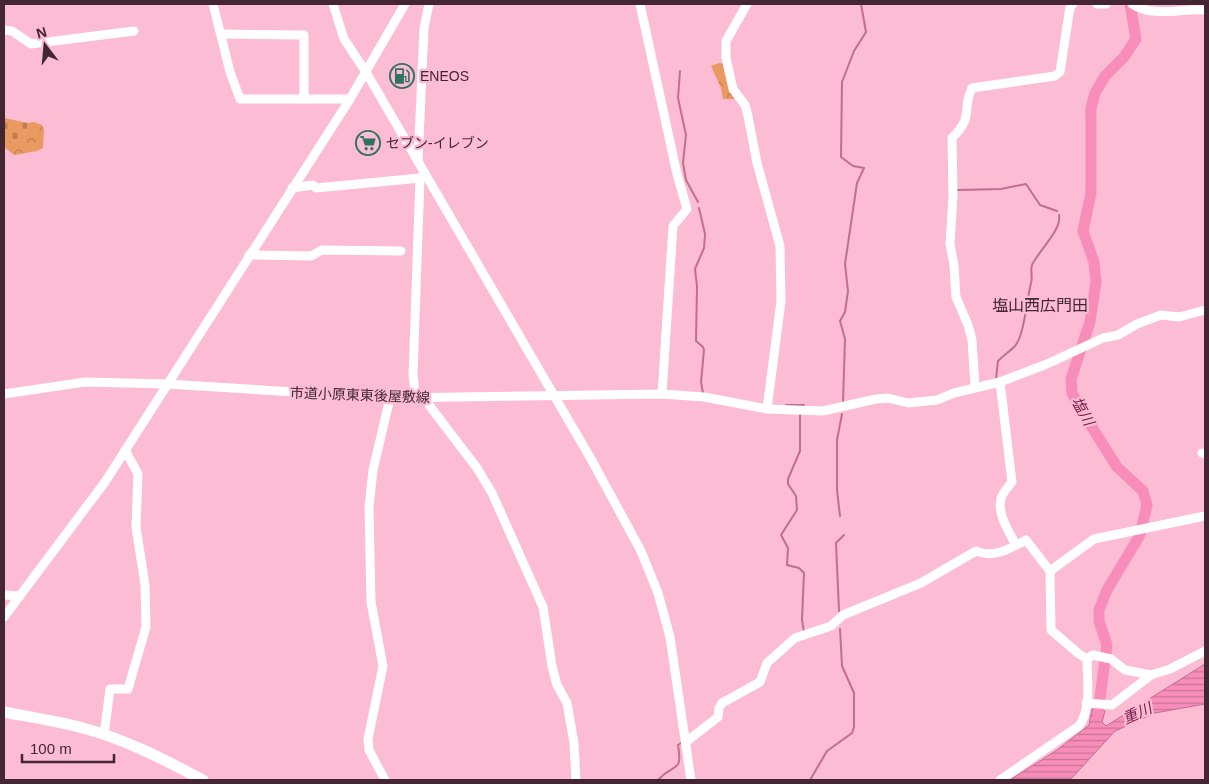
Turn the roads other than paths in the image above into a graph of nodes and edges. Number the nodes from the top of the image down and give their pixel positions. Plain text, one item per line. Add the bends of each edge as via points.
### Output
1 (213, 4) edge
2 (333, 4) edge
3 (405, 4) edge
4 (429, 4) edge
5 (640, 4) edge
6 (747, 4) edge
7 (1073, 4) edge
8 (1097, 4) edge
9 (1106, 4) edge
10 (1133, 5) edge
11 (1205, 10) edge
12 (4, 30) edge
13 (134, 30) dead end
14 (221, 34) junction
15 (366, 72) junction
16 (304, 99) junction
17 (350, 99) junction
18 (418, 162) junction
19 (422, 176) junction
20 (292, 188) junction
21 (400, 251) dead end
22 (249, 255) junction
23 (1205, 310) edge
24 (1000, 382) junction
25 (167, 384) junction
26 (975, 387) junction
27 (4, 394) edge
28 (554, 394) junction
29 (662, 394) junction
30 (390, 398) junction
31 (416, 398) junction
32 (427, 399) junction
33 (768, 406) junction
34 (124, 450) junction
35 (1205, 516) edge
36 (1016, 545) junction
37 (1050, 570) junction
38 (4, 595) edge
39 (20, 596) junction
40 (4, 617) edge
41 (1205, 651) edge
42 (1090, 657) junction
43 (1151, 675) junction
44 (1086, 703) junction
45 (4, 712) edge
46 (104, 735) junction
47 (686, 742) junction
48 (203, 780) edge
49 (385, 780) edge
50 (576, 780) edge
51 (691, 780) edge
52 (1000, 780) edge

1 - 14 street
2 - 15 street via 344,39
3 - 15 street
4 - 18 street via 424,28
5 - 29 street via 687,209 673,226
6 - 33 street via 726,41 726,58 733,89 745,105 780,246 781,301
7 - 26 street via 1060,72 1055,76 972,88 966,121 952,138 950,244 956,297 971,331
8 - 9 street
10 - 11 street via 1143,10
12 - 13 street via 12,31 31,44
14 - 16 street via 240,99
14 - 16 street via 304,35
15 - 17 street
15 - 18 street
16 - 17 street
17 - 20 street
18 - 19 street
19 - 20 street
19 - 28 street
19 - 31 street via 414,336
20 - 22 street
21 - 22 street via 322,250 311,256
22 - 25 street
23 - 24 street, 市道小原東東後屋敷線 via 1179,316 1161,315
24 - 26 street, 市道小原東東後屋敷線
24 - 36 street via 1012,482 1001,497 1000,508
25 - 27 street, 市道小原東東後屋敷線 via 85,382
25 - 30 street, 市道小原東東後屋敷線
25 - 34 street
26 - 33 street, 市道小原東東後屋敷線 via 937,400 908,403 876,399 823,411
28 - 29 street, 市道小原東東後屋敷線
28 - 32 street, 市道小原東東後屋敷線
28 - 47 street via 628,523 650,572 670,637
29 - 33 street, 市道小原東東後屋敷線
30 - 31 street, 市道小原東東後屋敷線
30 - 49 street via 373,470 369,507 371,602 383,666 368,739 369,750
31 - 32 street, 市道小原東東後屋敷線
32 - 50 street via 492,493 543,607 552,666 557,685 567,703
34 - 39 street via 105,482
34 - 46 street via 138,474 136,527 146,585 146,627 128,689 110,689
35 - 37 street via 1094,539
36 - 37 street via 1026,540
36 - 47 street via 984,555 976,551 922,583 843,615 831,626 794,638 767,663 760,682 722,703 718,717
37 - 42 street via 1051,630 1079,654
38 - 39 street
39 - 40 street
41 - 43 street
42 - 43 street via 1112,659 1125,670
42 - 44 street
43 - 44 street via 1112,705
44 - 52 street via 1084,719 1079,726
45 - 46 main road
46 - 48 main road
47 - 51 street

